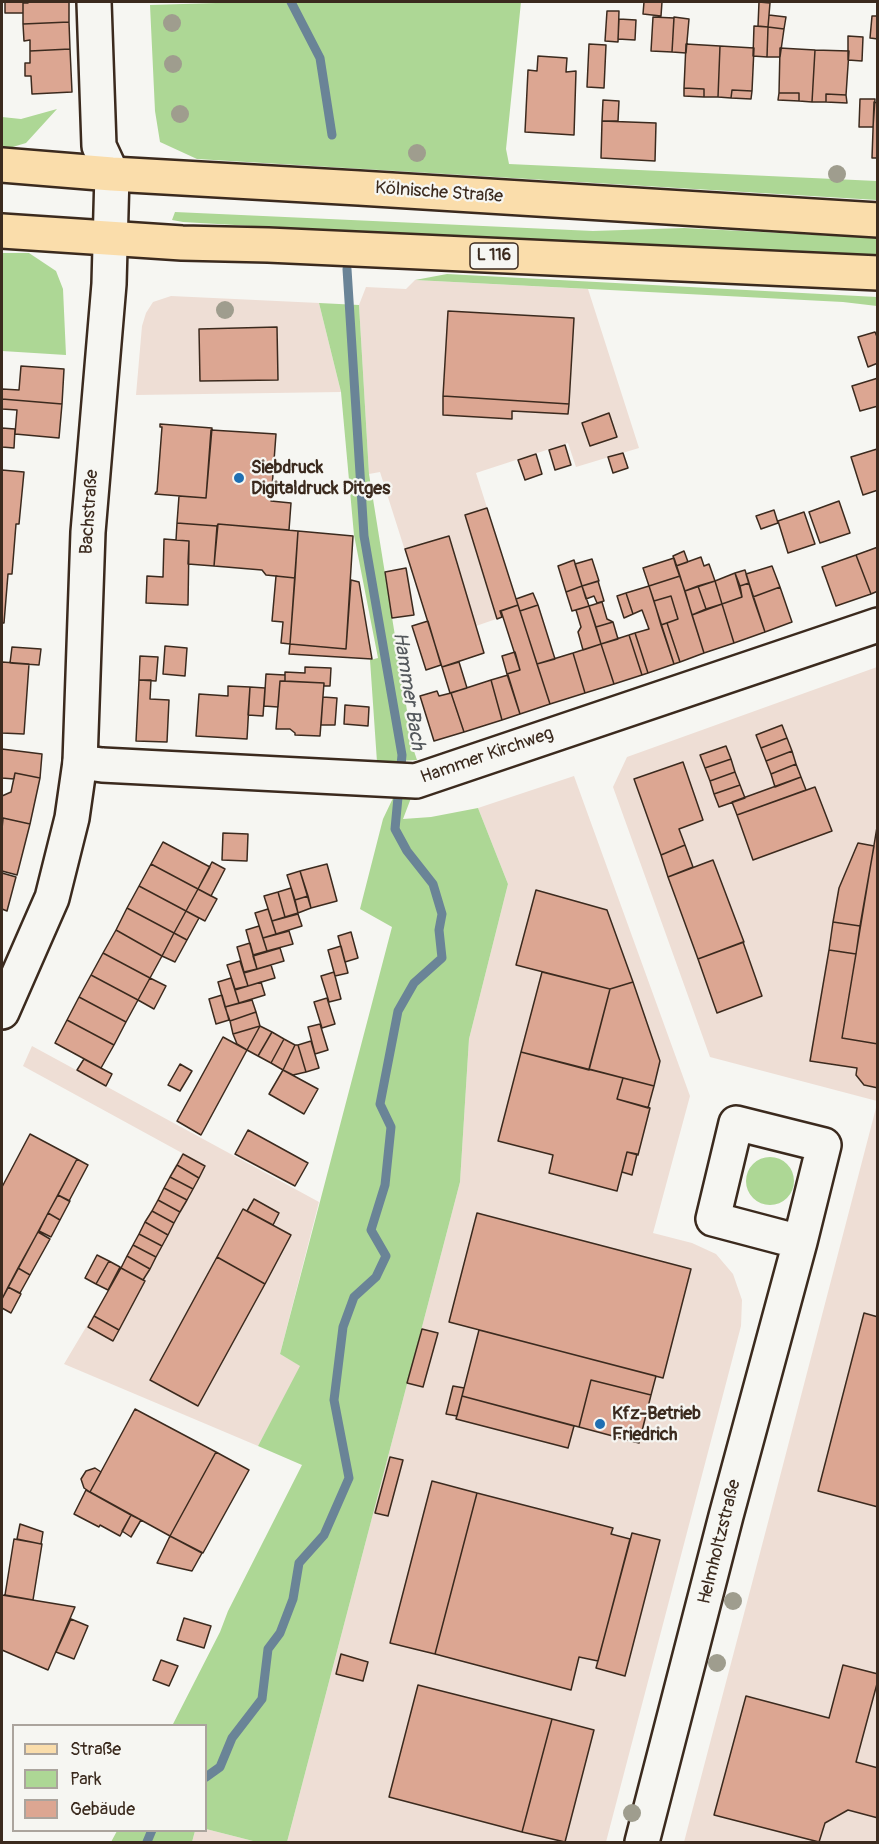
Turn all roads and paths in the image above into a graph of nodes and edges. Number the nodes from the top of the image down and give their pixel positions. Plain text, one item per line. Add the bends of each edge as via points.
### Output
1 (94, 2) edge
2 (2, 165) edge
3 (112, 174) junction
4 (878, 220) edge
5 (2, 231) edge
6 (111, 239) junction
7 (878, 273) edge
8 (878, 625) edge
9 (80, 762) junction
10 (2, 1012) edge
11 (800, 1242) dead end
12 (642, 1842) edge

1 - 3 street, Bachstraße via 99,146
2 - 3 main road, Kölnische Straße
3 - 4 main road, Kölnische Straße
3 - 6 street, Bachstraße
5 - 6 main road, L 116
6 - 7 main road, L 116
6 - 9 street, Bachstraße via 88,532
8 - 9 street, Hammer Kirchweg via 401,780
9 - 10 street, Bachstraße via 72,818 52,898
11 - 12 street, Helmholtzstraße

